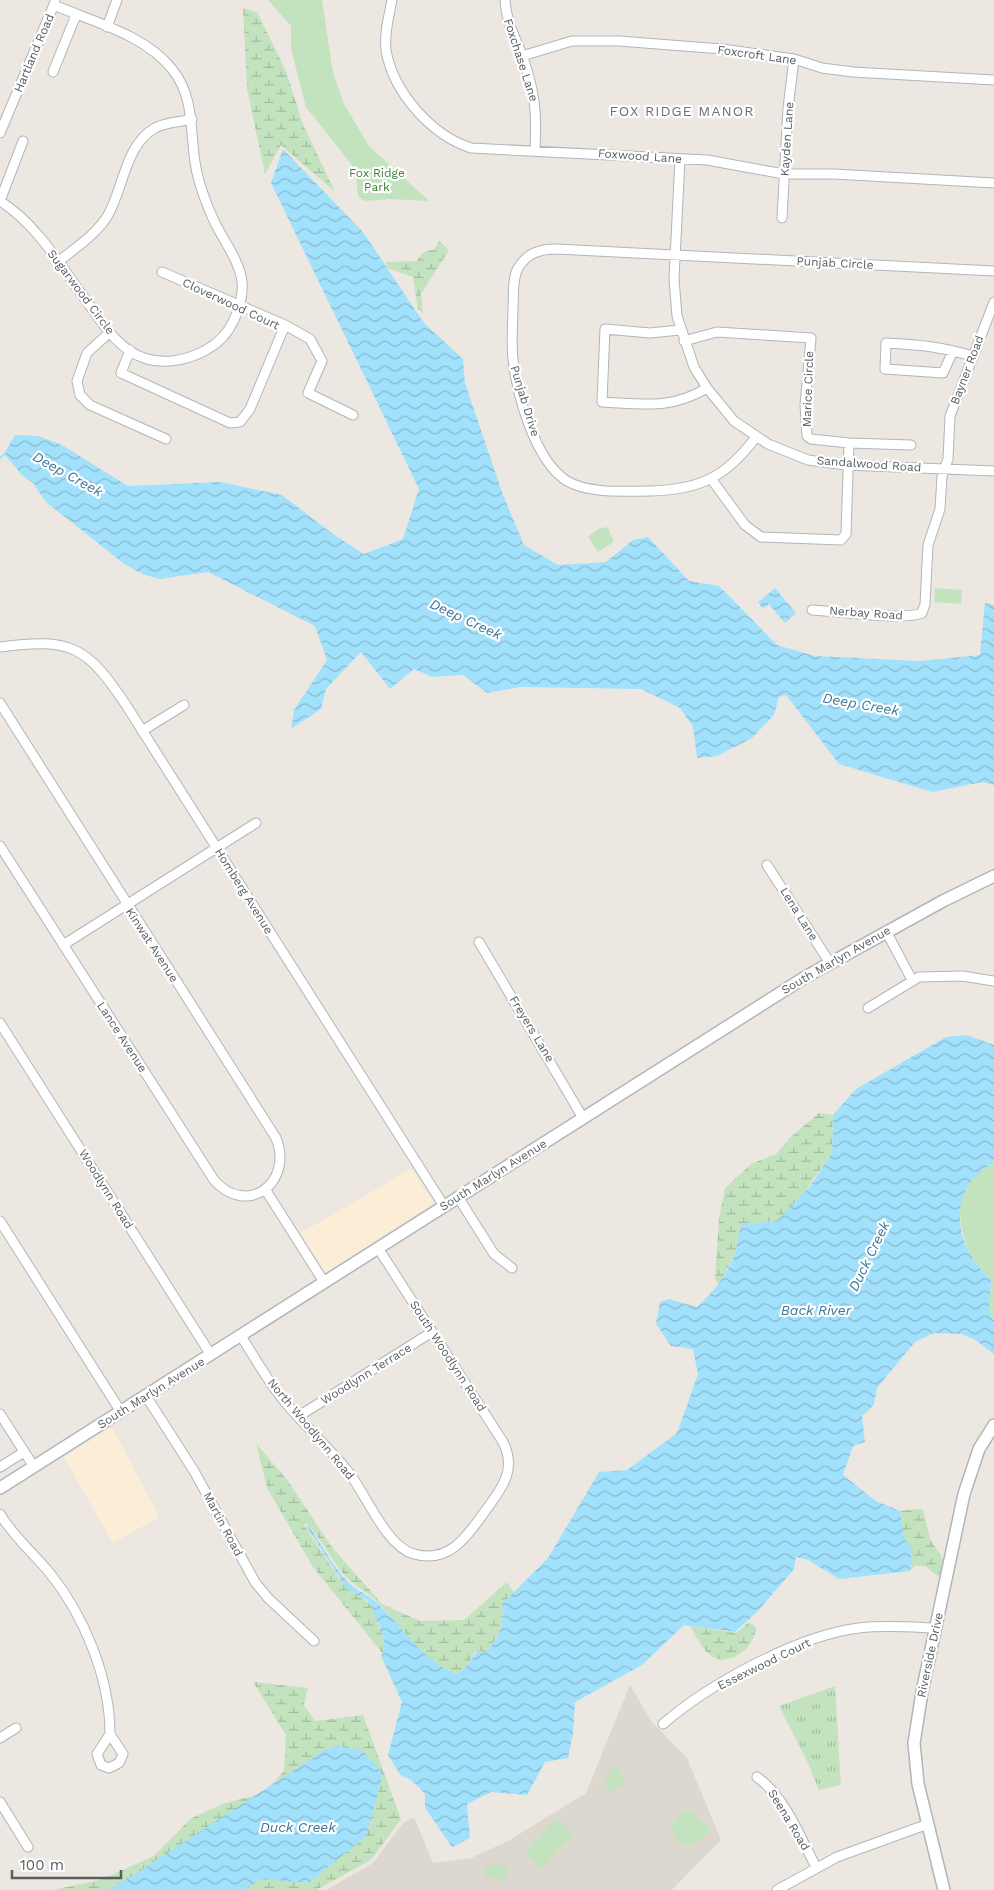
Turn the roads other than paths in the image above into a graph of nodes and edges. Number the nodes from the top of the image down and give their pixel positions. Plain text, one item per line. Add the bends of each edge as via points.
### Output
1 (117, 0) edge
2 (392, 0) edge
3 (505, 0) edge
4 (55, 2) edge
5 (76, 15) junction
6 (107, 27) junction
7 (522, 56) junction
8 (794, 59) junction
9 (52, 72) dead end
10 (994, 80) edge
11 (192, 119) junction
12 (0, 133) edge
13 (23, 141) dead end
14 (535, 150) junction
15 (680, 159) junction
16 (784, 174) junction
17 (994, 184) edge
18 (0, 201) edge
19 (782, 218) dead end
20 (677, 255) junction
21 (58, 262) junction
22 (994, 271) edge
23 (162, 272) dead end
24 (994, 302) edge
25 (240, 306) junction
26 (284, 325) junction
27 (680, 330) junction
28 (109, 333) junction
29 (684, 341) junction
30 (130, 350) junction
31 (954, 350) junction
32 (972, 356) junction
33 (707, 388) junction
34 (353, 415) dead end
35 (756, 437) junction
36 (166, 439) dead end
37 (849, 443) junction
38 (912, 445) dead end
39 (849, 465) junction
40 (946, 468) junction
41 (994, 471) edge
42 (712, 480) junction
43 (812, 610) dead end
44 (0, 647) edge
45 (0, 703) edge
46 (184, 705) dead end
47 (142, 731) junction
48 (256, 823) dead end
49 (0, 846) edge
50 (216, 848) junction
51 (768, 864) dead end
52 (994, 876) edge
53 (127, 905) junction
54 (886, 931) junction
55 (479, 942) dead end
56 (64, 945) junction
57 (830, 963) junction
58 (912, 980) junction
59 (994, 981) edge
60 (868, 1008) dead end
61 (0, 1023) edge
62 (583, 1118) junction
63 (265, 1189) junction
64 (458, 1198) junction
65 (444, 1206) junction
66 (0, 1221) edge
67 (378, 1248) junction
68 (512, 1268) dead end
69 (324, 1282) junction
70 (432, 1332) junction
71 (241, 1336) junction
72 (211, 1355) junction
73 (146, 1396) junction
74 (121, 1412) junction
75 (0, 1414) edge
76 (299, 1416) junction
77 (994, 1425) edge
78 (24, 1452) junction
79 (0, 1467) edge
80 (34, 1467) junction
81 (0, 1488) edge
82 (0, 1514) edge
83 (426, 1556) joint
84 (936, 1628) junction
85 (314, 1641) dead end
86 (663, 1724) dead end
87 (16, 1728) dead end
88 (110, 1734) dead end
89 (0, 1738) edge
90 (757, 1777) dead end
91 (0, 1802) edge
92 (928, 1824) junction
93 (28, 1847) dead end
94 (816, 1867) junction
95 (778, 1890) edge
96 (944, 1890) edge

1 - 6 street
2 - 14 street, Foxwood Lane via 386,36 389,60 406,96 428,122 449,139 471,148
3 - 7 street, Foxchase Lane via 508,22
4 - 5 street, Sugarwood Circle
4 - 12 street, Hartland Road
5 - 6 street, Sugarwood Circle
5 - 9 street
6 - 11 street, Sugarwood Circle via 149,47 173,69 186,96
7 - 8 street, Foxcroft Lane via 559,44 587,40 722,49
7 - 14 street, Foxchase Lane via 536,108
8 - 10 street, Foxcroft Lane via 822,68 853,72
8 - 16 street, Kayden Lane
11 - 21 street via 156,127 147,134 136,146 108,215 95,231
11 - 25 street, Sugarwood Circle via 194,161 201,189 241,272 243,294
13 - 18 street
14 - 15 street, Foxwood Lane
15 - 16 street, Foxwood Lane via 736,164
15 - 20 street, Sandalwood Road
16 - 17 street, Foxwood Lane
16 - 19 street, Kayden Lane
18 - 21 street, Sugarwood Circle via 27,222
20 - 22 street, Punjab Circle
20 - 27 street, Sandalwood Road via 674,293
20 - 42 street, Punjab Drive via 556,249 533,252 517,270 514,282 512,358 532,432 546,459 566,480 583,487 648,491 675,489
21 - 28 street, Sugarwood Circle
23 - 25 street, Cloverwood Court
24 - 32 street, Bayner Road
25 - 26 street, Cloverwood Court
25 - 30 street, Sugarwood Circle via 226,334 199,354 165,361 144,358
26 - 30 street, Cloverwood Court via 250,409 236,423 121,373
26 - 34 street via 310,339 322,362 308,393
27 - 29 street, Sandalwood Road
27 - 33 street via 657,333 605,329 602,402 668,403 685,400
28 - 30 street, Sugarwood Circle
28 - 36 street via 87,353 77,381 80,395 90,405
29 - 33 street, Sandalwood Road
29 - 37 street, Marice Circle via 717,332 811,338 807,436
31 - 31 street via 886,343 885,369 943,373
31 - 32 street
32 - 40 street, Bayner Road via 950,416
33 - 35 street, Sandalwood Road via 734,421
35 - 39 street, Sandalwood Road via 794,456
35 - 42 street, Punjab Drive via 739,459
37 - 38 street, Marice Circle
37 - 39 street
39 - 40 street, Sandalwood Road
39 - 42 street via 846,534 834,542 761,537 745,525
40 - 41 street, Sandalwood Road
40 - 43 street, Nerbay Road via 942,476 940,509 928,545 922,613 899,616
44 - 47 street, Homberg Avenue via 58,644 80,651 109,680
45 - 53 street, Kinwat Avenue
46 - 47 street
47 - 50 street, Homberg Avenue
48 - 50 street
49 - 56 street, Lance Avenue
50 - 53 street
50 - 65 street, Homberg Avenue
51 - 57 street, Lena Lane
52 - 54 street, South Marlyn Avenue
53 - 56 street
53 - 63 street, Kinwat Avenue via 276,1138 281,1154 280,1169
54 - 57 street, South Marlyn Avenue
54 - 58 street
55 - 62 street, Freyers Lane
56 - 63 street, Lance Avenue via 214,1180 225,1190 241,1196
57 - 62 street, South Marlyn Avenue
58 - 59 street via 944,975
58 - 60 street
61 - 72 street, Woodlynn Road
62 - 64 street, South Marlyn Avenue
63 - 69 street
64 - 65 street, South Marlyn Avenue
64 - 68 street via 494,1254
65 - 67 street, South Marlyn Avenue
66 - 74 street
67 - 69 street, South Marlyn Avenue
67 - 70 street, South Woodlynn Road
69 - 71 street, South Marlyn Avenue
70 - 76 street, Woodlynn Terrace
70 - 83 street, South Woodlynn Road via 503,1442 510,1468 504,1486 460,1543 442,1555
71 - 72 street, South Marlyn Avenue
71 - 76 street, North Woodlynn Road via 273,1387
72 - 73 street, South Marlyn Avenue
73 - 74 street, South Marlyn Avenue
73 - 85 street, Martin Road via 194,1471 255,1582
74 - 80 street, South Marlyn Avenue
75 - 78 street
76 - 83 street, North Woodlynn Road via 348,1471 395,1542 407,1552
77 - 84 street, Riverside Drive via 970,1472
78 - 79 street
78 - 80 street
80 - 81 street, South Marlyn Avenue
82 - 88 street via 49,1573 80,1618 100,1675
84 - 86 street, Essexwood Court via 877,1626 819,1638 764,1661 694,1699
84 - 92 street, Riverside Drive via 914,1743 916,1771
87 - 89 street
90 - 94 street, Seena Road via 778,1799
91 - 93 street
92 - 94 street via 855,1849
92 - 96 street, Riverside Drive
94 - 95 street

